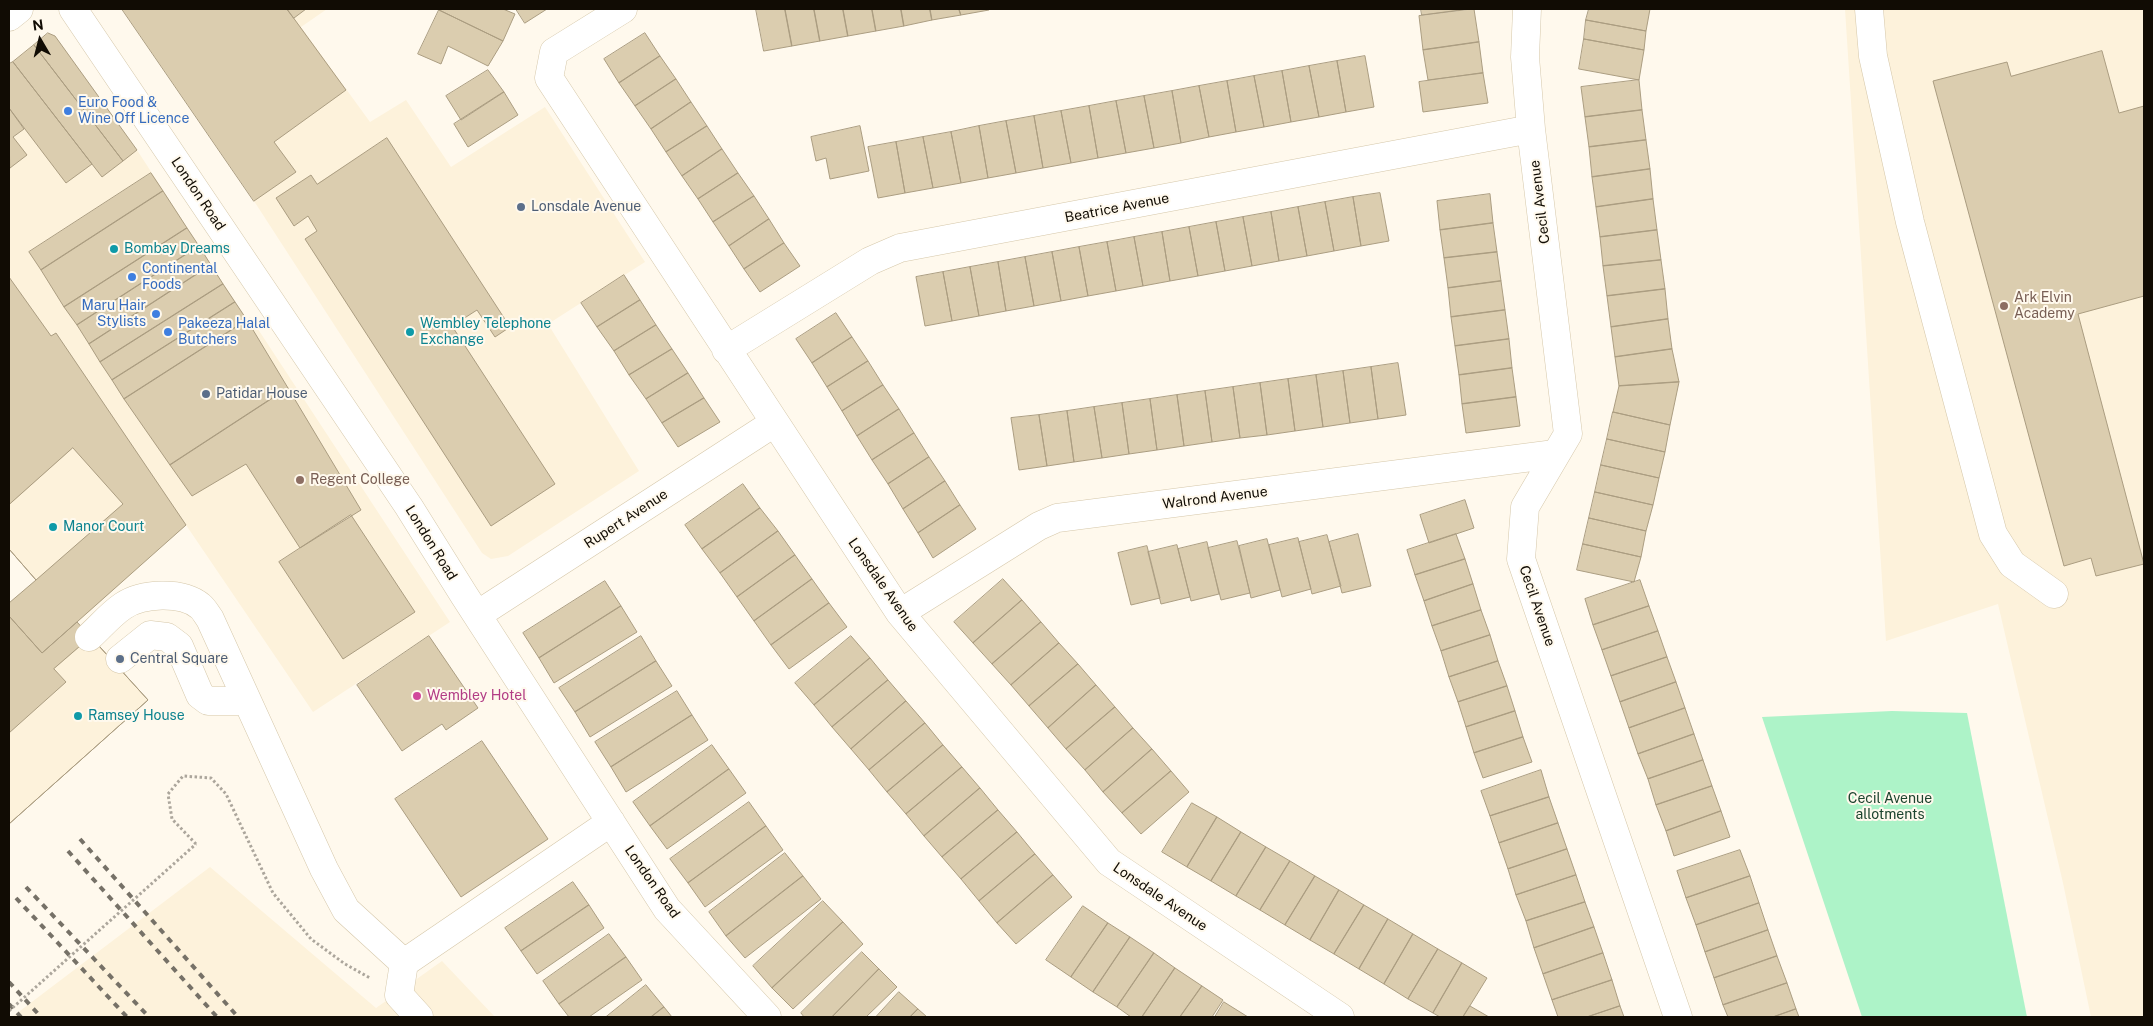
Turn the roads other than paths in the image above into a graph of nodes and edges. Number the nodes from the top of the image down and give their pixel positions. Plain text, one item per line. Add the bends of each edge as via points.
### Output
1 (19, 9) edge
2 (73, 9) edge
3 (624, 9) edge
4 (1527, 9) edge
5 (1869, 9) edge
6 (9, 17) edge
7 (1531, 129) junction
8 (726, 350) junction
9 (774, 423) junction
10 (1555, 454) junction
11 (2054, 594) dead end
12 (900, 613) junction
13 (477, 615) junction
14 (89, 638) dead end
15 (120, 659) dead end
16 (247, 701) junction
17 (611, 822) junction
18 (404, 963) junction
19 (419, 1017) edge
20 (767, 1017) edge
21 (1340, 1017) edge
22 (1678, 1017) edge

1 - 6 street
2 - 13 street, London Road via 409,506
3 - 8 street, Lonsdale Avenue via 554,52 550,78
4 - 7 street, Cecil Avenue via 1525,57
5 - 11 street via 1873,56 1910,222 1993,534 2012,564
7 - 8 street, Beatrice Avenue via 900,248 870,261
7 - 10 street, Cecil Avenue via 1568,434
8 - 9 street, Lonsdale Avenue
9 - 12 street, Lonsdale Avenue
9 - 13 street, Rupert Avenue
10 - 12 street, Walrond Avenue via 1058,518 1039,526
10 - 22 street, Cecil Avenue via 1525,507 1521,559
12 - 21 street, Lonsdale Avenue via 1109,862
13 - 17 street, London Road
14 - 16 street via 132,600 160,595 186,600 200,606 210,619
15 - 16 street via 150,635 167,637 179,646 200,695 208,701
16 - 18 street via 346,910
17 - 18 street
17 - 20 street, London Road via 667,908
18 - 19 street via 399,996

